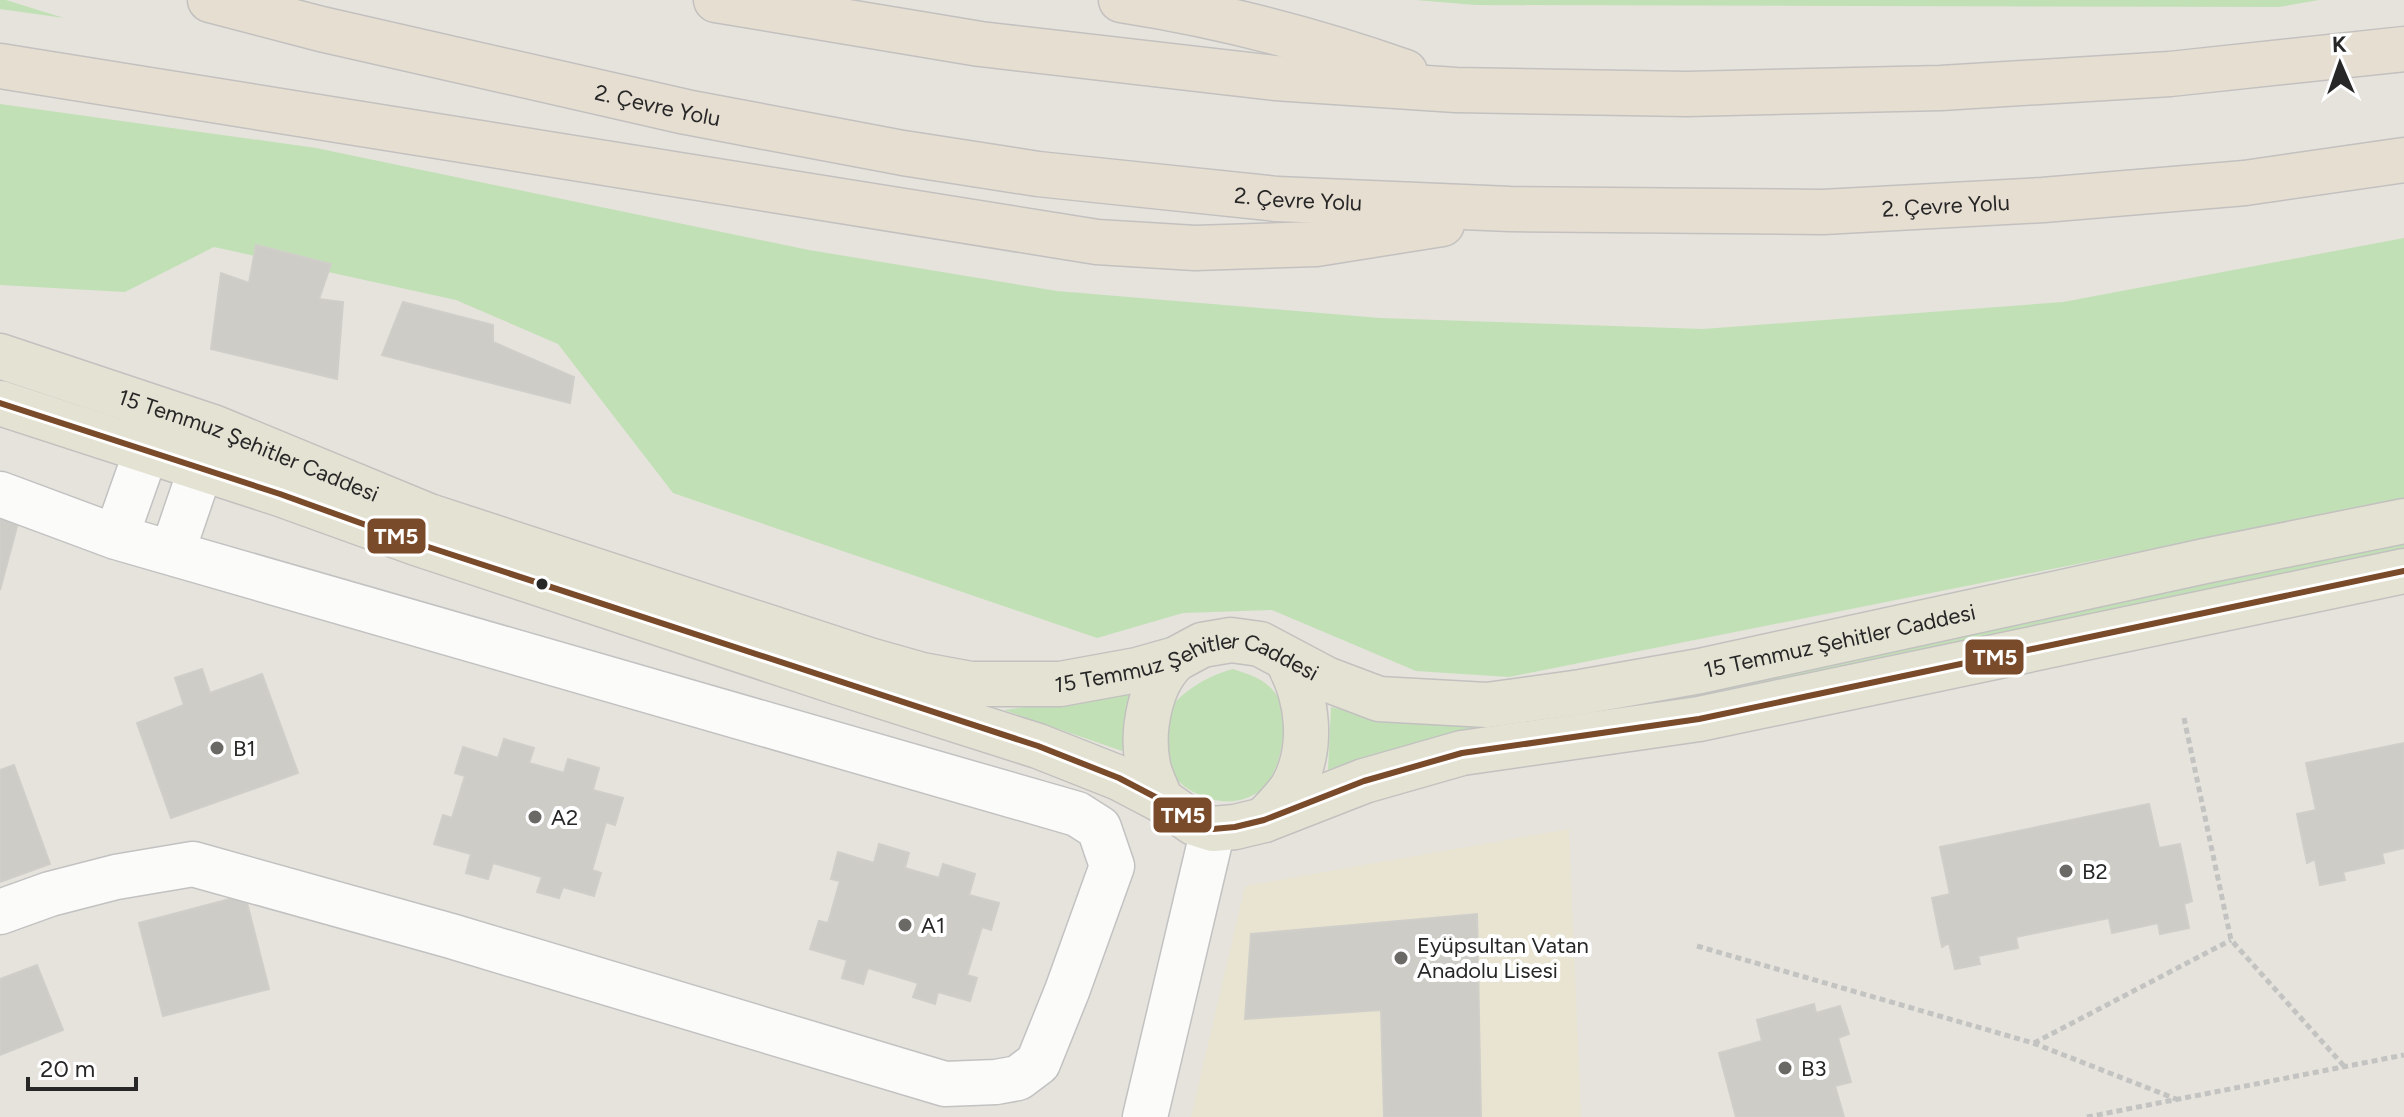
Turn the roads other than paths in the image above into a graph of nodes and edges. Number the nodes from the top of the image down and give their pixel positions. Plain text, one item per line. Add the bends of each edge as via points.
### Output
1 (210, 0) edge
2 (716, 0) edge
3 (1121, 0) edge
4 (2404, 49) edge
5 (0, 66) edge
6 (1456, 90) junction
7 (2404, 160) edge
8 (1510, 209) junction
9 (0, 356) edge
10 (0, 403) edge
11 (161, 409) junction
12 (213, 427) junction
13 (146, 452) junction
14 (201, 468) junction
15 (0, 494) edge
16 (2404, 521) edge
17 (116, 537) junction
18 (172, 553) junction
19 (2404, 571) edge
20 (1176, 659) junction
21 (1287, 660) junction
22 (1161, 800) junction
23 (1264, 820) junction
24 (1213, 829) junction
25 (0, 912) edge
26 (1145, 1117) edge

1 - 8 highway, 2. Çevre Yolu via 686,112 903,153 1038,174 1277,199
2 - 6 highway via 980,44 1275,78
3 - 6 highway via 1333,46
4 - 6 highway via 2170,74 1941,88 1687,94
5 - 8 highway via 1097,242 1195,248 1316,244 1417,230
7 - 8 highway, 2. Çevre Yolu via 2245,183 2027,201 1823,212
9 - 11 main road, 15 Temmuz Şehitler Caddesi
10 - 13 main road, 15 Temmuz Şehitler Caddesi
11 - 12 main road, 15 Temmuz Şehitler Caddesi
11 - 13 main road
12 - 14 main road
12 - 20 main road, 15 Temmuz Şehitler Caddesi via 429,516 922,675 971,684 1060,684
13 - 14 main road, 15 Temmuz Şehitler Caddesi
13 - 17 street
14 - 18 street
14 - 22 main road, 15 Temmuz Şehitler Caddesi via 1038,746
15 - 17 street
16 - 21 main road, 15 Temmuz Şehitler Caddesi via 1700,671 1487,705 1379,699
17 - 18 street
18 - 25 street via 1077,814 1099,828 1112,866 1038,1063 1018,1078 945,1084 193,864 116,877
19 - 23 main road via 1699,719 1462,753 1364,781
20 - 21 main road, 15 Temmuz Şehitler Caddesi via 1202,645 1231,640 1260,644
20 - 22 main road via 1149,712 1145,744
21 - 23 main road via 1303,697 1303,764 1291,789
22 - 24 main road, 15 Temmuz Şehitler Caddesi via 1194,823
23 - 24 main road
24 - 26 street

